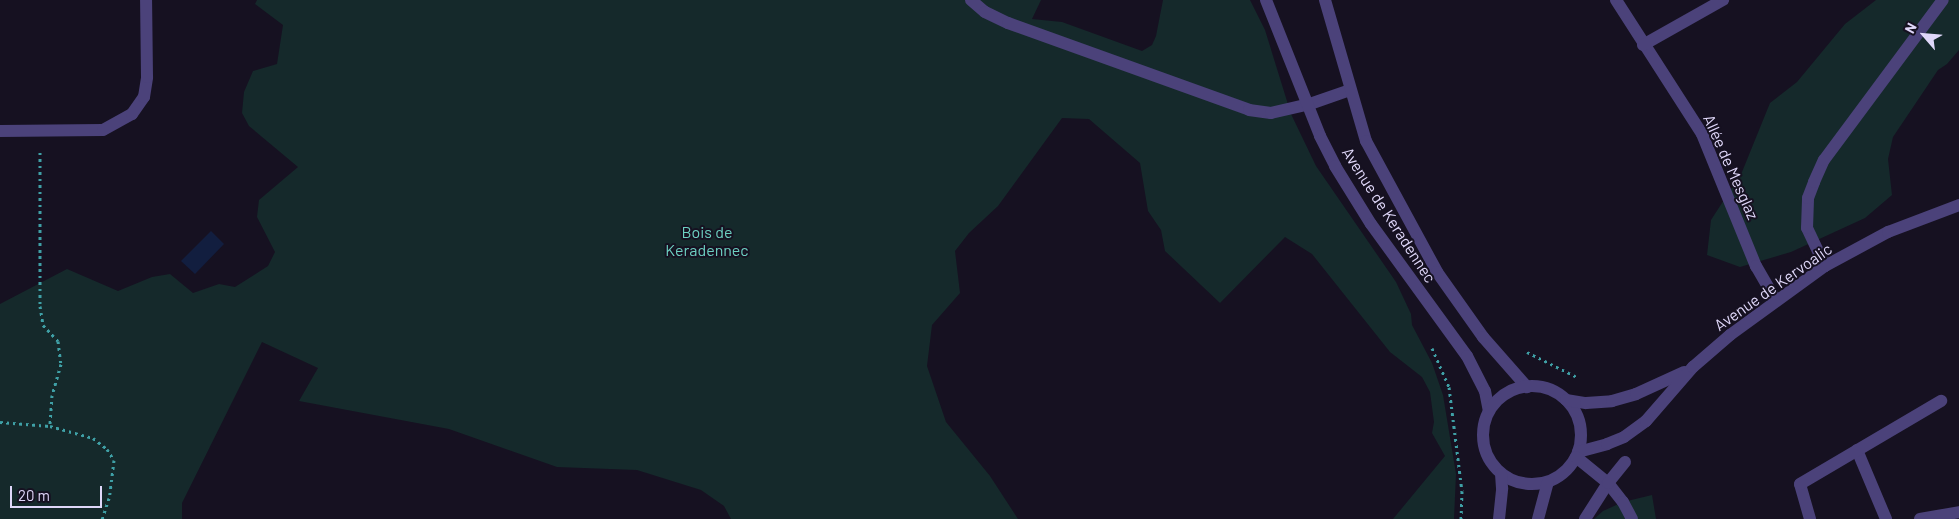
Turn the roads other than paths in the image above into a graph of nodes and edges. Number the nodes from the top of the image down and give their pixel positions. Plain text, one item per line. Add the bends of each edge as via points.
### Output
1 (146, 0) edge
2 (971, 0) edge
3 (1266, 0) edge
4 (1325, 0) edge
5 (1616, 0) edge
6 (1724, 0) edge
7 (1943, 0) edge
8 (1643, 45) junction
9 (1350, 90) junction
10 (1307, 104) junction
11 (0, 131) edge
12 (1959, 205) edge
13 (1825, 266) junction
14 (1776, 300) junction
15 (1692, 367) junction
16 (1527, 387) junction
17 (1566, 400) junction
18 (1941, 401) dead end
19 (1489, 411) junction
20 (1857, 450) junction
21 (1577, 454) junction
22 (1625, 462) dead end
23 (1502, 474) junction
24 (1548, 482) junction
25 (1608, 483) junction
26 (1959, 512) edge
27 (1499, 519) edge
28 (1538, 519) edge
29 (1584, 519) edge
30 (1632, 519) edge
31 (1810, 519) edge
32 (1886, 519) edge
33 (1920, 519) edge

1 - 11 street via 147,77 144,97 132,114 103,130
2 - 10 street via 985,12 1008,23 1249,110 1271,113
3 - 10 street, Avenue de Keradennec
4 - 9 street, Avenue de Keradennec
5 - 8 street, Allée de Mesglaz
6 - 8 street
7 - 13 street via 1824,160 1814,182 1808,198 1807,228
8 - 14 street, Allée de Mesglaz via 1702,134 1756,266
9 - 10 street
9 - 16 street, Avenue de Keradennec via 1366,142 1437,272 1483,337
10 - 19 street, Avenue de Keradennec via 1331,158 1350,190 1394,258 1467,356 1485,391
12 - 13 street, Avenue de Kervoalic via 1888,232
13 - 14 street, Avenue de Kervoalic
14 - 15 street, Avenue de Kervoalic
15 - 17 street, Avenue de Kervoalic via 1636,394 1602,402
15 - 21 street, Avenue de Kervoalic via 1646,421 1624,437
16 - 17 street via 1548,390
16 - 19 street via 1499,399
17 - 21 street via 1579,421 1581,434
18 - 20 street
19 - 23 street via 1483,431 1484,442 1490,461
20 - 31 street via 1800,484
20 - 32 street
21 - 24 street via 1559,476
21 - 25 street
22 - 25 street
23 - 24 street via 1518,482
23 - 27 street
24 - 28 street
25 - 29 street
25 - 30 street
26 - 33 street

